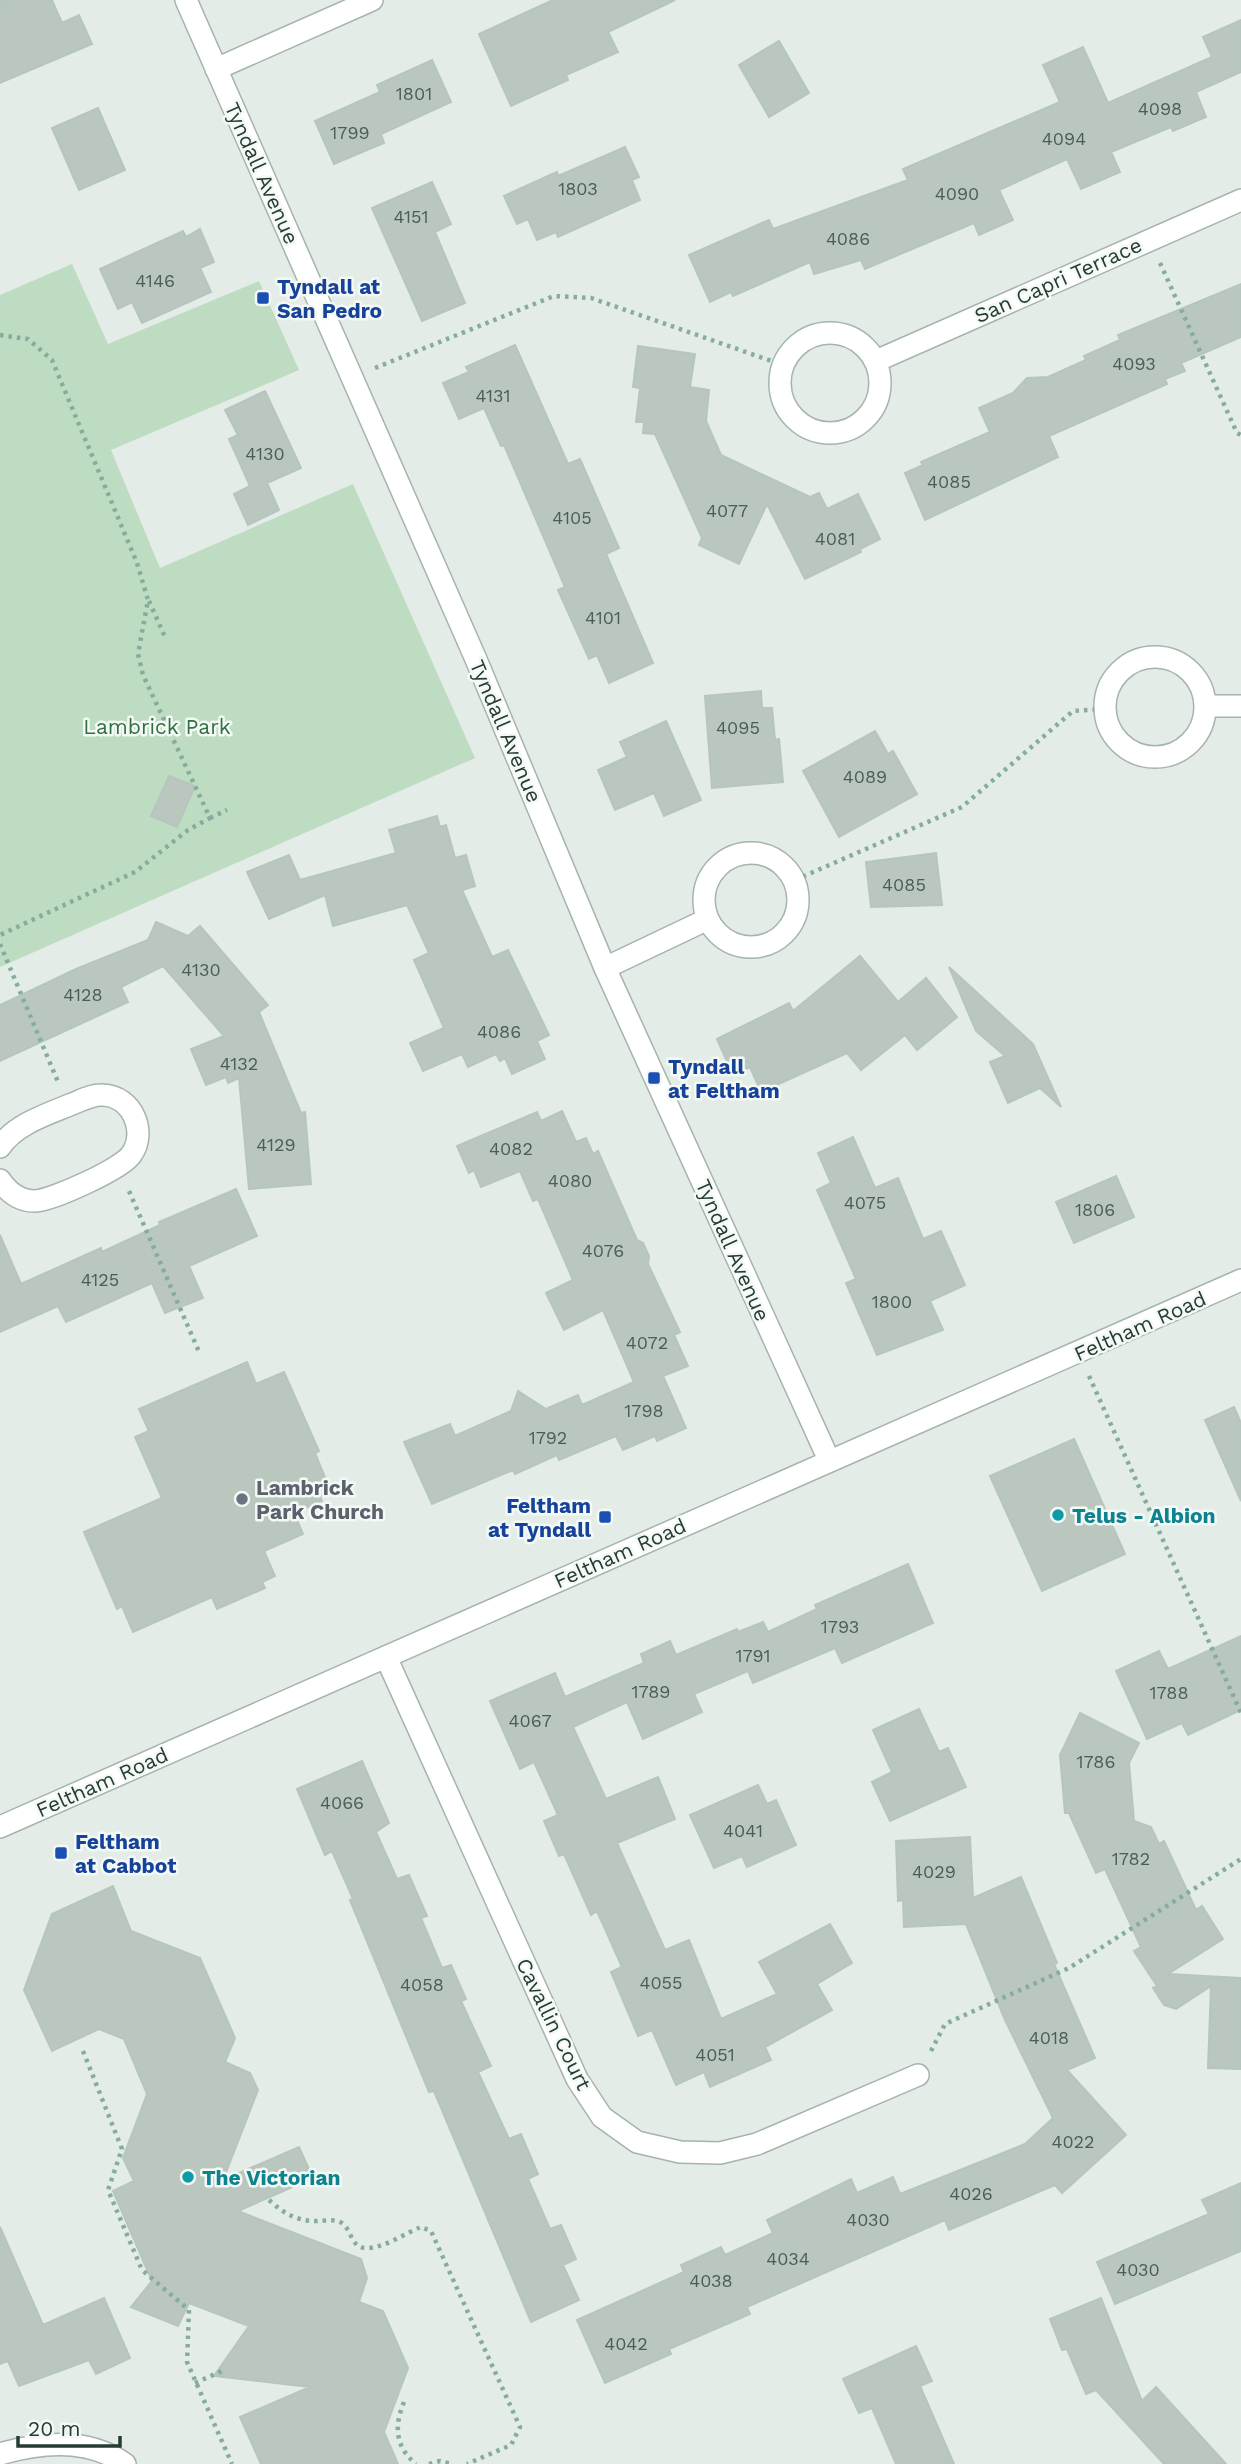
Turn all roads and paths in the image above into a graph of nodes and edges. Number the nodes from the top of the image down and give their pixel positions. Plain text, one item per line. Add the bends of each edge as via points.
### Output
1 (186, 0) edge
2 (372, 0) edge
3 (216, 69) junction
4 (1241, 200) edge
5 (1150, 240) junction
6 (0, 335) edge
7 (876, 361) junction
8 (783, 365) junction
9 (351, 378) junction
10 (1241, 435) edge
11 (148, 600) junction
12 (165, 637) dead end
13 (1205, 706) junction
14 (1241, 706) edge
15 (1105, 709) junction
16 (227, 810) dead end
17 (210, 818) junction
18 (794, 880) junction
19 (708, 919) junction
20 (0, 935) edge
21 (0, 944) edge
22 (605, 968) junction
23 (67, 1106) junction
24 (0, 1147) edge
25 (118, 1166) junction
26 (0, 1180) edge
27 (1241, 1280) edge
28 (1078, 1353) junction
29 (200, 1354) dead end
30 (829, 1460) junction
31 (386, 1657) junction
32 (1241, 1713) edge
33 (0, 1827) edge
34 (1241, 1859) edge
35 (83, 2051) dead end
36 (918, 2075) joint
37 (270, 2200) dead end
38 (222, 2371) dead end
39 (195, 2383) junction
40 (404, 2402) dead end
41 (0, 2454) edge
42 (125, 2464) edge
43 (232, 2464) edge
44 (416, 2464) edge
45 (429, 2464) edge
46 (452, 2464) edge
47 (467, 2464) edge

1 - 3 street, Tyndall Avenue
2 - 3 street
3 - 9 street, Tyndall Avenue
4 - 5 street, San Capri Terrace
5 - 7 street, San Capri Terrace
5 - 10 path
6 - 11 path via 28,339 52,360 137,563
7 - 8 street via 866,347 836,333 804,340
7 - 8 street via 880,377 874,409 849,430 832,433 801,424 790,413 782,398
8 - 9 path via 591,298 554,296
9 - 22 street, Tyndall Avenue via 475,657
11 - 12 path
11 - 17 path via 138,654 143,675
13 - 14 street
13 - 15 street via 1196,736 1178,751 1156,757 1141,756 1115,738
13 - 15 street via 1202,691 1183,666 1153,657 1138,660 1119,673 1107,693
15 - 18 path via 1073,711 962,807
16 - 17 path
17 - 20 path via 135,872
18 - 19 street via 772,857 740,854 713,872 706,886
18 - 19 street via 798,902 792,923 771,943 741,946 716,931
19 - 22 street
21 - 23 path
22 - 30 street, Tyndall Avenue
23 - 24 street via 17,1129
23 - 25 street via 103,1095 131,1109 138,1124 138,1141
25 - 26 street via 34,1201 7,1190
25 - 29 path
27 - 28 street, Feltham Road
28 - 30 street, Feltham Road
28 - 32 path
30 - 31 street, Feltham Road
31 - 33 street, Feltham Road
31 - 36 street, Cavallin Court via 577,2079 602,2117 636,2142 680,2152 720,2153 757,2144
34 - 36 path via 1069,1968 945,2024
35 - 39 path via 122,2149 108,2190 142,2270 189,2310 186,2352
37 - 47 path via 301,2220 338,2221 361,2247 422,2227 431,2231 520,2427 511,2445
38 - 39 path
39 - 43 path
40 - 44 path via 398,2437 401,2449
41 - 42 street via 36,2446 75,2445 105,2452
45 - 46 path via 440,2460

